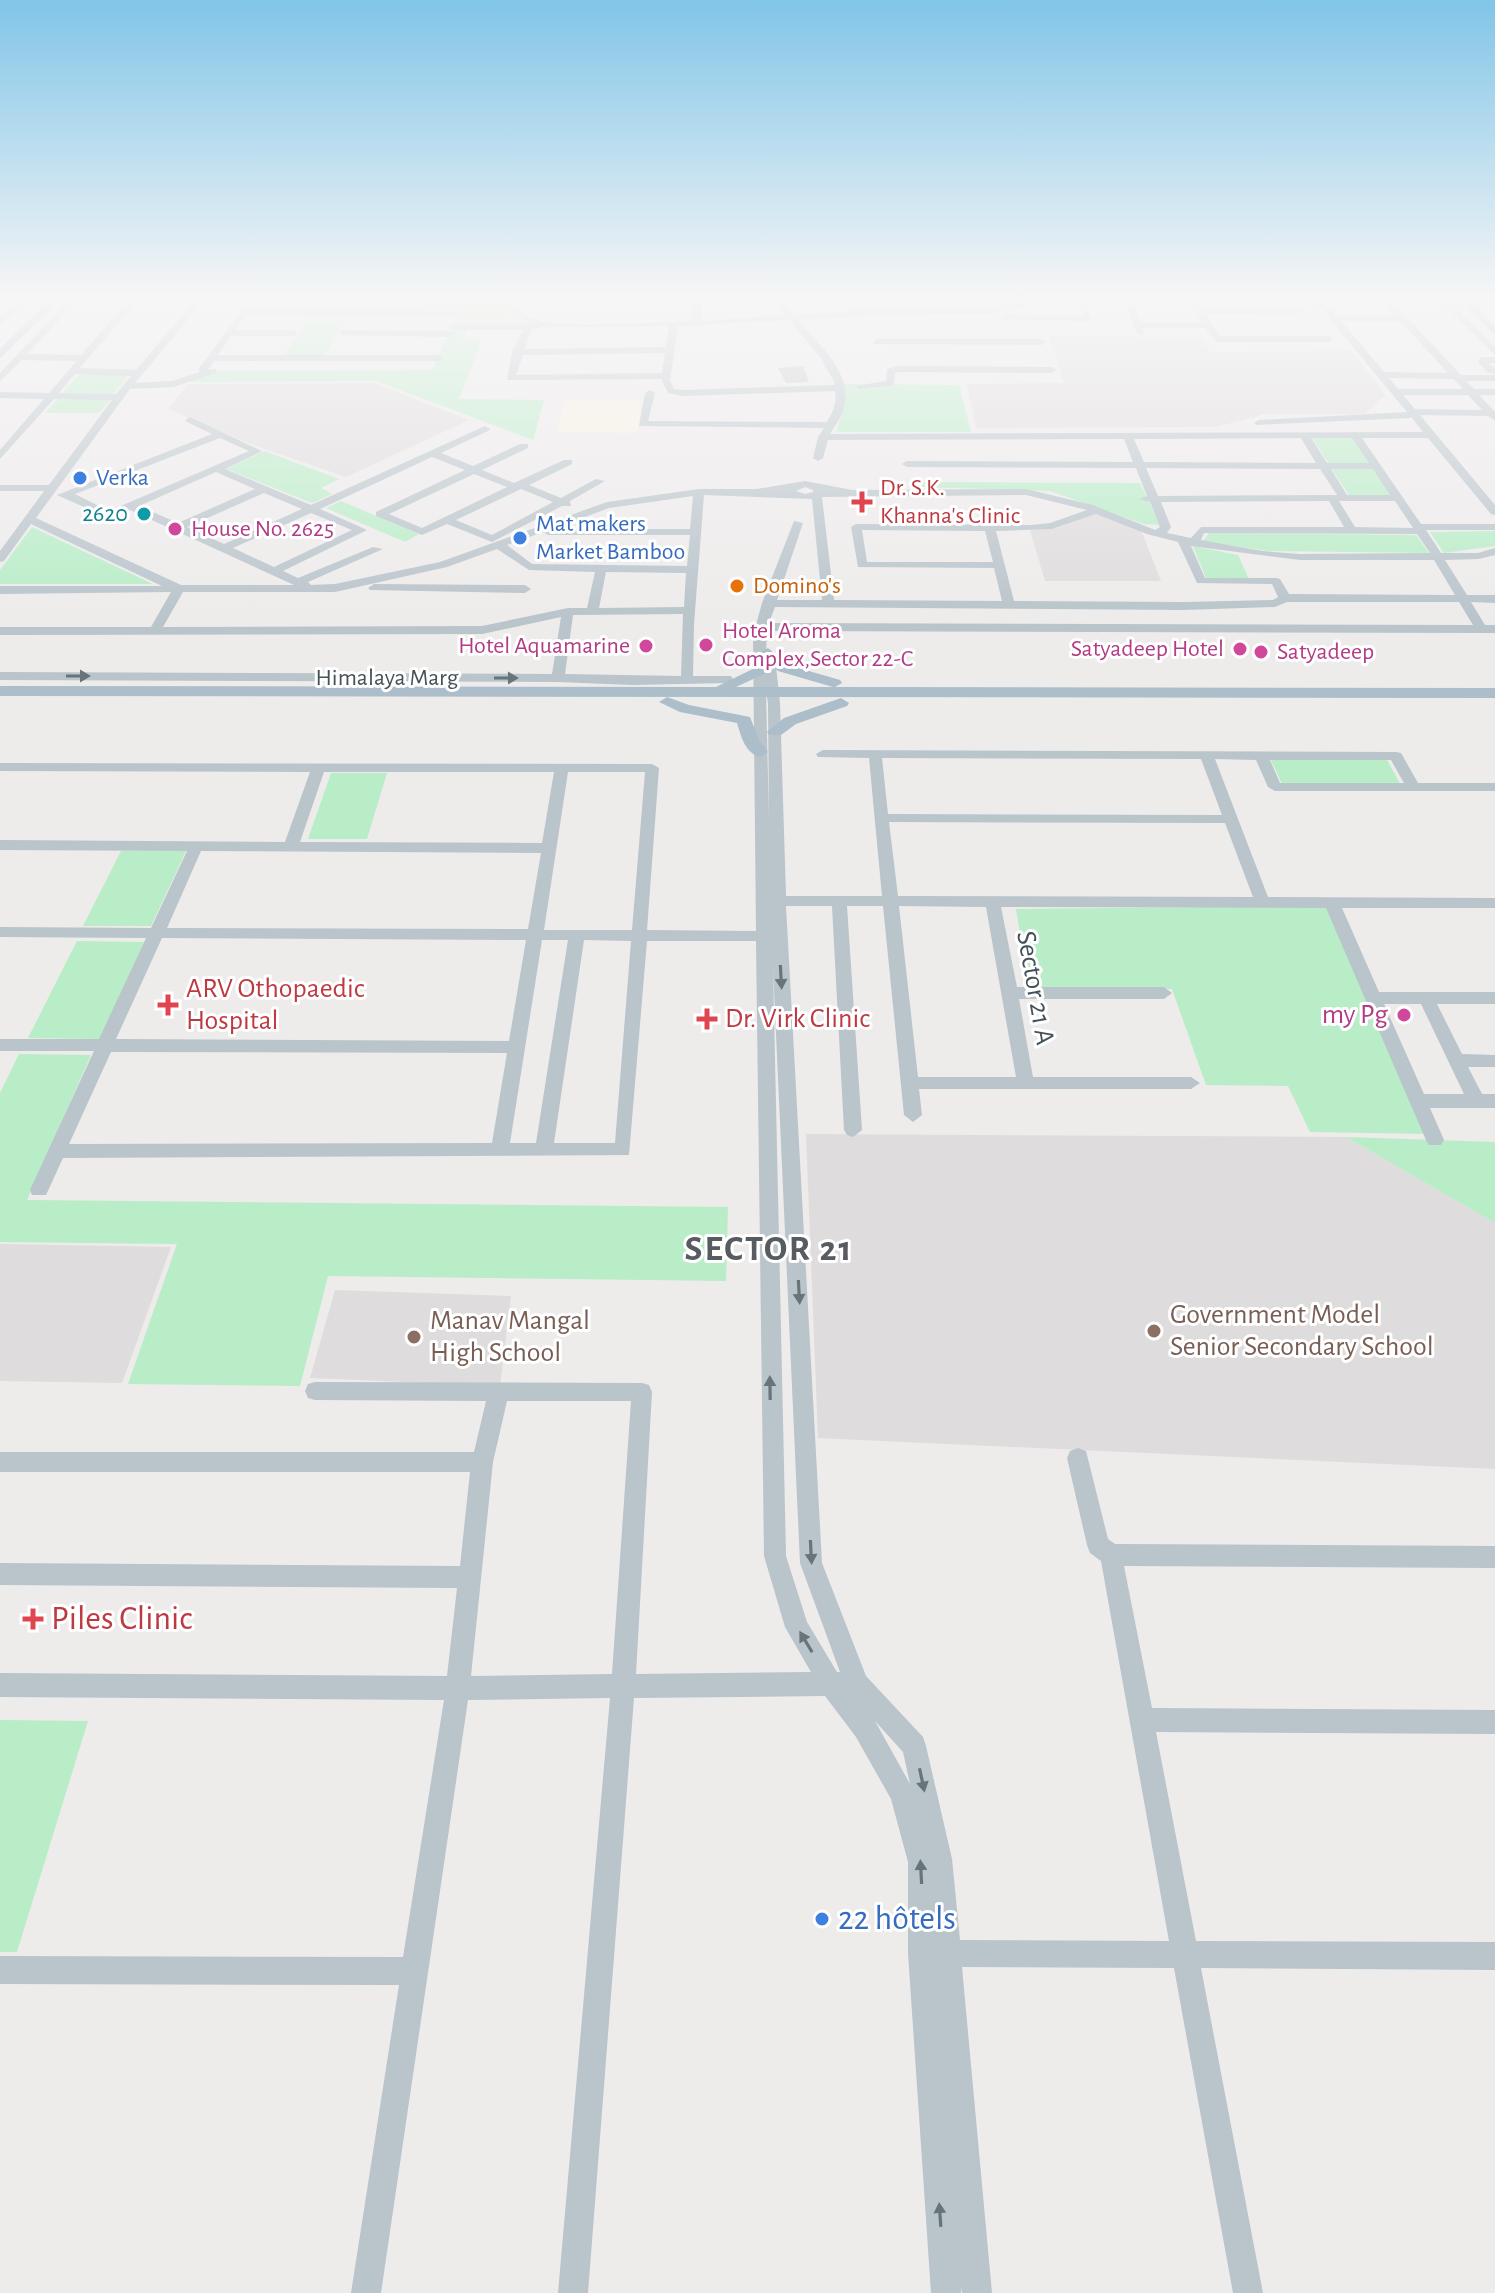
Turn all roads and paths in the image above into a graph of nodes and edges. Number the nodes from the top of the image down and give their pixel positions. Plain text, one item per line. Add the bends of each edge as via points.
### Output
1 (44, 405) edge
2 (113, 405) edge
3 (647, 405) edge
4 (839, 405) edge
5 (1407, 405) edge
6 (1414, 414) junction
7 (1493, 415) edge
8 (190, 420) dead end
9 (1259, 423) dead end
10 (833, 425) junction
11 (485, 429) dead end
12 (220, 434) junction
13 (901, 435) junction
14 (1127, 435) junction
15 (1304, 435) junction
16 (1355, 435) junction
17 (1431, 435) junction
18 (823, 437) junction
19 (524, 446) dead end
20 (432, 453) junction
21 (0, 456) edge
22 (818, 458) junction
23 (568, 462) dead end
24 (907, 464) junction
25 (1140, 465) junction
26 (1324, 466) junction
27 (1376, 466) junction
28 (217, 469) junction
29 (473, 470) junction
30 (600, 481) dead end
31 (517, 486) junction
32 (0, 488) edge
33 (51, 488) junction
34 (263, 489) junction
35 (795, 490) junction
36 (699, 492) junction
37 (815, 492) junction
38 (914, 493) junction
39 (67, 494) junction
40 (1149, 498) junction
41 (1338, 498) junction
42 (1398, 498) junction
43 (561, 502) junction
44 (40, 504) junction
45 (131, 506) junction
46 (311, 509) junction
47 (1097, 510) junction
48 (588, 512) junction
49 (1495, 512) edge
50 (29, 519) junction
51 (447, 520) junction
52 (798, 523) junction
53 (179, 527) junction
54 (1495, 527) edge
55 (990, 528) junction
56 (1420, 529) junction
57 (1352, 531) junction
58 (538, 532) junction
59 (697, 532) junction
60 (1160, 534) junction
61 (1188, 542) junction
62 (499, 545) junction
63 (225, 548) junction
64 (377, 549) dead end
65 (1495, 551) edge
66 (1438, 557) junction
67 (0, 559) edge
68 (999, 565) junction
69 (529, 567) junction
70 (601, 569) junction
71 (694, 570) junction
72 (275, 571) junction
73 (299, 582) junction
74 (311, 588) junction
75 (335, 588) junction
76 (179, 589) junction
77 (0, 590) edge
78 (1285, 598) junction
79 (1465, 599) junction
80 (1495, 599) edge
81 (768, 603) junction
82 (828, 604) junction
83 (521, 605) junction
84 (1009, 605) junction
85 (593, 610) junction
86 (689, 610) junction
87 (568, 612) junction
88 (763, 627) junction
89 (1481, 629) junction
90 (1495, 629) edge
91 (155, 630) junction
92 (0, 631) edge
93 (768, 653) junction
94 (759, 671) junction
95 (0, 676) edge
96 (558, 678) junction
97 (727, 679) dead end
98 (639, 687) junction
99 (0, 691) edge
100 (678, 692) junction
101 (886, 693) junction
102 (1495, 693) edge
103 (766, 698) junction
104 (0, 702) edge
105 (841, 703) junction
106 (1495, 703) edge
107 (775, 732) junction
108 (760, 752) junction
109 (823, 754) dead end
110 (875, 754) junction
111 (1206, 755) junction
112 (1261, 755) junction
113 (0, 767) edge
114 (319, 767) junction
115 (562, 768) junction
116 (1413, 787) junction
117 (1495, 787) edge
118 (882, 818) junction
119 (1231, 819) junction
120 (0, 845) edge
121 (196, 846) junction
122 (291, 846) junction
123 (550, 848) junction
124 (771, 901) junction
125 (839, 901) junction
126 (891, 902) junction
127 (993, 902) junction
128 (1263, 903) junction
129 (1332, 903) junction
130 (1495, 903) edge
131 (0, 932) edge
132 (156, 933) junction
133 (577, 935) junction
134 (536, 936) junction
135 (639, 936) junction
136 (771, 936) junction
137 (1009, 993) junction
138 (1164, 993) dead end
139 (1373, 998) junction
140 (1426, 998) junction
141 (1495, 998) edge
142 (0, 1045) edge
143 (105, 1045) junction
144 (517, 1047) junction
145 (1457, 1060) junction
146 (1495, 1061) edge
147 (910, 1083) junction
148 (1026, 1083) junction
149 (1191, 1083) dead end
150 (1418, 1101) junction
151 (1476, 1101) junction
152 (1495, 1101) edge
153 (913, 1115) dead end
154 (853, 1130) dead end
155 (1435, 1140) dead end
156 (500, 1150) junction
157 (544, 1150) junction
158 (57, 1151) junction
159 (39, 1190) dead end
160 (315, 1391) dead end
161 (499, 1392) junction
162 (1078, 1458) dead end
163 (0, 1462) edge
164 (482, 1462) junction
165 (1111, 1555) junction
166 (1495, 1557) edge
167 (0, 1574) edge
168 (470, 1577) junction
169 (831, 1684) junction
170 (857, 1684) junction
171 (0, 1685) edge
172 (623, 1686) junction
173 (458, 1688) junction
174 (1142, 1720) junction
175 (1495, 1722) edge
176 (936, 1954) junction
177 (1186, 1955) junction
178 (1495, 1956) edge
179 (0, 1970) edge
180 (413, 1971) junction
181 (366, 2293) edge
182 (573, 2293) edge
183 (946, 2293) edge
184 (977, 2293) edge
185 (1248, 2293) edge

1 - 21 street
2 - 33 street
3 - 10 street via 642,424
4 - 10 street
5 - 6 street
6 - 7 street
6 - 9 street
6 - 17 street
8 - 12 street
10 - 18 street
11 - 20 street
12 - 28 street via 257,451
12 - 39 street
13 - 14 street
13 - 18 street
13 - 24 street
14 - 15 street
14 - 25 street
15 - 16 street
15 - 26 street
16 - 17 street
16 - 27 street
17 - 49 street
18 - 22 street
19 - 29 street
20 - 29 street
20 - 46 street
22 - 35 street
22 - 37 street via 824,462
23 - 31 street
24 - 25 street
24 - 38 street
25 - 26 street
25 - 40 street
26 - 27 street
26 - 41 street
27 - 42 street
28 - 34 street
28 - 45 street
29 - 31 street
29 - 51 street via 380,514 422,532
30 - 43 street
31 - 43 street
31 - 51 street
32 - 33 street
33 - 44 street
34 - 46 street
34 - 53 street
35 - 36 street
35 - 37 street
35 - 52 street via 792,520
36 - 48 street
36 - 59 street
37 - 38 street
37 - 52 street via 804,522
37 - 82 street
38 - 47 street via 1026,492
39 - 44 street
39 - 45 street via 109,515
40 - 41 street
40 - 60 street via 1166,527
41 - 42 street
41 - 57 street
42 - 56 street
43 - 48 street
43 - 51 street via 492,539
44 - 50 street
45 - 53 street
46 - 63 street
46 - 72 street via 361,530
47 - 55 street via 1052,526
47 - 60 street
48 - 58 street
50 - 67 street
50 - 76 street
52 - 81 street
53 - 63 street
54 - 56 street
55 - 68 street
55 - 68 street via 856,527 862,565
56 - 57 street
56 - 66 street
57 - 61 street via 1201,530
58 - 59 street
58 - 62 street
59 - 71 street
60 - 61 street
61 - 66 street via 1300,557
61 - 78 street via 1201,581 1276,581
62 - 69 street
62 - 75 street via 443,565
63 - 72 street
64 - 73 street
65 - 66 street
66 - 79 street
68 - 84 street
69 - 70 street
69 - 83 street
70 - 71 street
70 - 85 street
71 - 86 street
72 - 73 street
73 - 74 street
74 - 75 street
74 - 76 street
75 - 83 street
76 - 77 street
76 - 91 street
78 - 79 street
78 - 84 street via 1275,603 1184,606
79 - 80 street
79 - 89 street
81 - 82 street
81 - 88 street
82 - 84 street
83 - 87 street
83 - 91 street via 482,630
85 - 86 street
85 - 87 street
86 - 100 street
87 - 96 street
88 - 89 street
88 - 93 street
88 - 94 street
89 - 90 street
91 - 92 street
93 - 101 main road via 777,665 801,675
93 - 103 street
94 - 100 main road via 732,685
94 - 103 street
95 -> 96 street
96 - 98 street
97 - 100 street
98 - 99 main road, Himalaya Marg
98 - 100 main road, Himalaya Marg
100 - 103 main road, Himalaya Marg
100 - 104 main road, Himalaya Marg
100 - 108 main road via 679,709 744,720
101 - 102 main road, Himalaya Marg
101 - 103 main road, Himalaya Marg
103 - 105 main road, Himalaya Marg
103 - 107 street
103 - 108 street
105 - 106 main road, Himalaya Marg
105 - 107 main road via 790,721
107 - 124 street
108 - 124 street
109 - 110 street
110 - 111 street
110 - 118 street
111 - 112 street
111 - 119 street
112 - 116 street via 1396,756
112 - 116 street via 1275,787
113 - 114 street
114 - 115 street
114 - 122 street
115 - 123 street
115 - 135 street via 652,768
116 - 117 street
118 - 119 street
118 - 126 street
119 - 128 street
120 - 121 street
121 - 122 street
121 - 132 street
122 - 123 street
123 - 134 street
124 - 125 street
124 - 136 street
125 - 126 street
125 - 154 street
126 - 127 street
126 - 147 street
127 - 128 street
127 - 137 street, Sector 21 A
128 - 129 street
129 - 130 street
129 - 139 street
131 - 132 street
132 - 134 street
132 - 143 street
133 - 134 street
133 - 135 street
133 - 157 street
134 - 144 street
135 - 136 street
135 - 157 street via 623,1150
169 -> 136 street via 797,1627 775,1556
136 -> 170 street via 811,1563
137 - 138 street
137 - 148 street, Sector 21 A
139 - 140 street
139 - 150 street
140 - 141 street
140 - 145 street
142 - 143 street
143 - 144 street
143 - 158 street
144 - 156 street
145 - 146 street
145 - 151 street
147 - 148 street
147 - 153 street
148 - 149 street
150 - 151 street
150 - 155 street
151 - 152 street
156 - 157 street
156 - 158 street
158 - 159 street
160 - 161 street
161 - 164 street
161 - 172 street via 642,1392
162 - 165 street via 1098,1545
163 - 164 street
164 - 168 street
165 - 166 street
165 - 174 street
167 - 168 street
168 - 173 street
169 - 170 street
169 - 172 street
176 -> 169 street via 921,1862 902,1795 865,1728
170 -> 176 street via 914,1746 939,1859
171 - 173 street
172 - 173 street
172 - 182 street
173 - 180 street
174 - 175 street
174 - 177 street
176 - 177 street
183 -> 176 street
176 - 184 street
177 - 178 street
177 - 185 street
179 - 180 street
180 - 181 street

